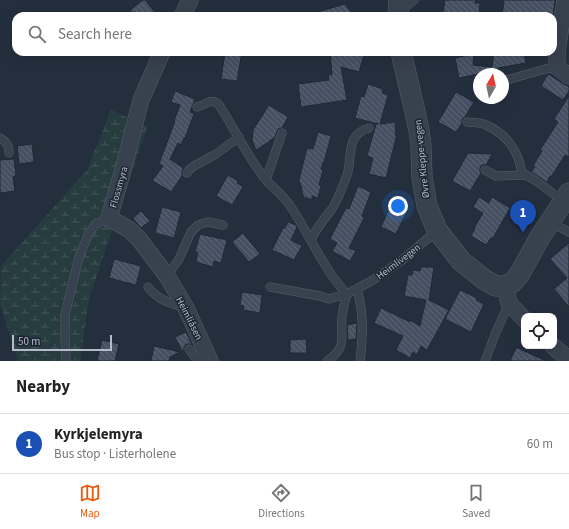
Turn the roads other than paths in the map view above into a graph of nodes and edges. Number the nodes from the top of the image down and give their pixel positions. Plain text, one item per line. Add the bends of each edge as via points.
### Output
1 (190, 0) edge
2 (414, 0) edge
3 (565, 0) edge
4 (398, 10) edge
5 (184, 12) edge
6 (160, 56) edge
7 (402, 56) edge
8 (563, 72) edge
9 (509, 79) edge
10 (197, 107) dead end
11 (468, 122) dead end
12 (369, 128) dead end
13 (282, 133) dead end
14 (239, 137) junction
15 (0, 138) edge
16 (9, 153) dead end
17 (485, 170) dead end
18 (187, 173) dead end
19 (526, 175) junction
20 (266, 180) junction
21 (566, 197) edge
22 (109, 218) junction
23 (550, 222) junction
24 (223, 225) dead end
25 (437, 230) junction
26 (569, 232) edge
27 (311, 240) junction
28 (167, 276) junction
29 (148, 287) dead end
30 (270, 287) dead end
31 (357, 289) junction
32 (347, 294) junction
33 (507, 294) junction
34 (186, 308) junction
35 (521, 315) edge
36 (189, 349) dead end
37 (556, 349) edge
38 (569, 360) edge
39 (66, 361) edge
40 (198, 361) edge
41 (210, 361) edge
42 (327, 361) edge
43 (360, 361) edge
44 (485, 361) edge

1 - 5 street
2 - 4 lane
3 - 8 street via 557,52
6 - 22 street, Flossmyra via 141,100
7 - 25 street, Øvre Kleppe-vegen via 419,131 427,206
8 - 9 lane via 545,70
10 - 14 lane via 216,101
11 - 19 lane via 486,125 508,139 518,158 522,174
12 - 27 lane via 360,131 352,142 347,173 339,194
13 - 20 lane
14 - 18 lane
14 - 20 lane
15 - 16 lane via 8,145
17 - 19 lane via 496,176
19 - 21 lane
20 - 27 lane via 290,205
21 - 23 street
22 - 28 street, Heimliåsen via 130,230 139,239
22 - 39 lane, Flossmyra via 96,224 80,257 65,315
23 - 26 lane
23 - 33 street
24 - 28 lane via 208,222 198,225
25 - 31 lane, Heimlivegen via 401,260
25 - 33 street, Øvre Kleppe-vegen via 466,266
27 - 32 lane via 329,272
28 - 34 street, Heimliåsen
29 - 34 lane via 159,298
30 - 32 lane, Heimlivegen via 329,299
31 - 32 lane, Heimlivegen
31 - 43 lane via 363,338
32 - 42 lane via 342,316 341,346 337,354
33 - 35 street
33 - 44 lane
34 - 41 street, Heimliåsen
36 - 40 lane, Heimliåsen
37 - 38 street

